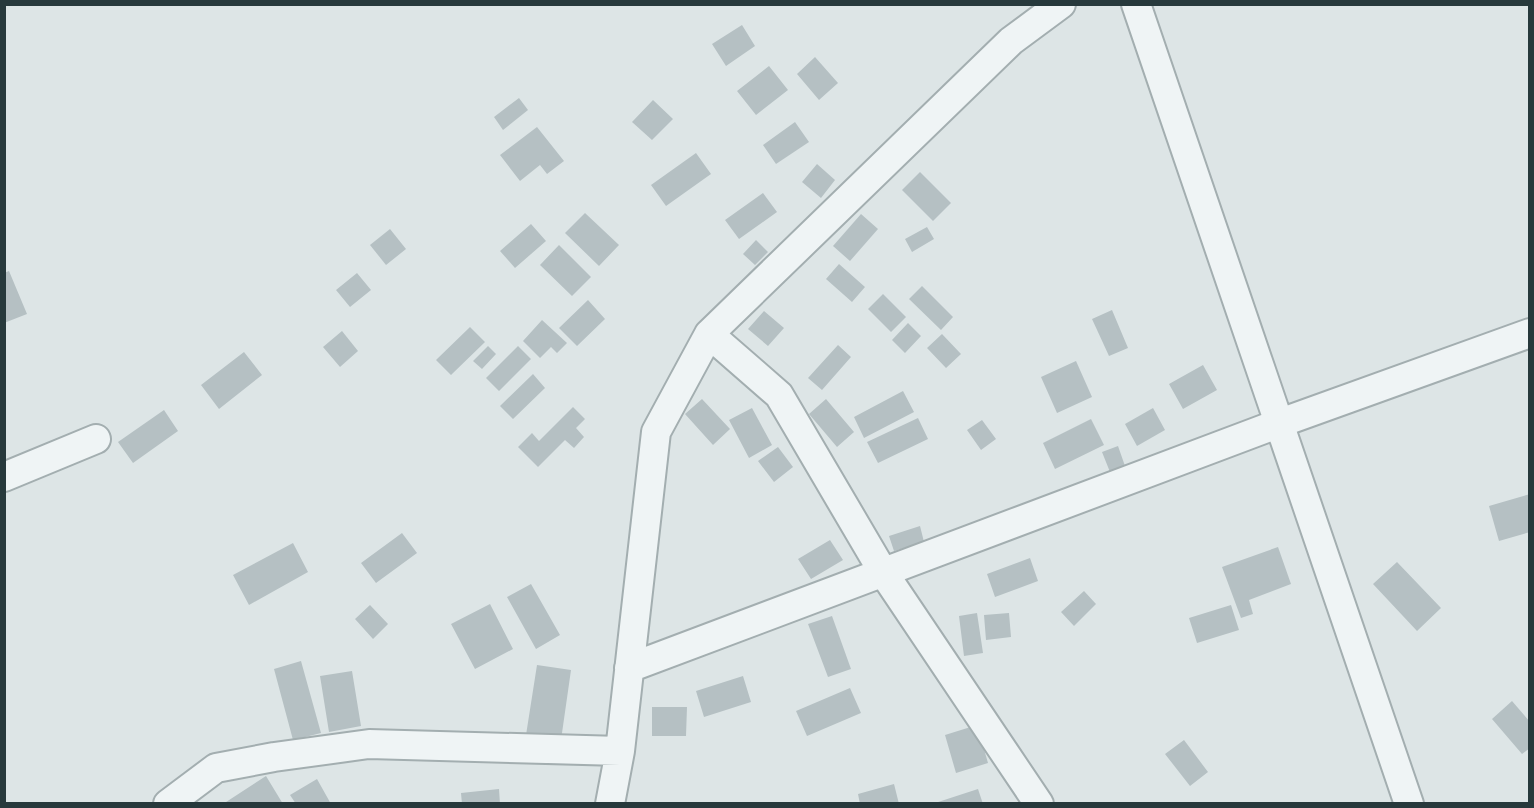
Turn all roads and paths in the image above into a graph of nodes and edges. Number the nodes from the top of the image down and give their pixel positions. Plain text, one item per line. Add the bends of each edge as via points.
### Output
1 (1061, 4) edge
2 (1136, 4) edge
3 (1530, 333) edge
4 (709, 334) junction
5 (1280, 423) junction
6 (96, 439) dead end
7 (4, 477) edge
8 (883, 572) junction
9 (629, 668) junction
10 (620, 752) junction
11 (168, 804) edge
12 (610, 804) edge
13 (1039, 804) edge
14 (1409, 804) edge

1 - 4 street via 1011,41
2 - 5 street
3 - 5 street
4 - 8 street via 779,395
4 - 9 street via 656,432
5 - 8 street
5 - 14 street
6 - 7 street
8 - 9 street
8 - 13 street
9 - 10 street
10 - 11 street via 369,744 216,768
10 - 12 street

